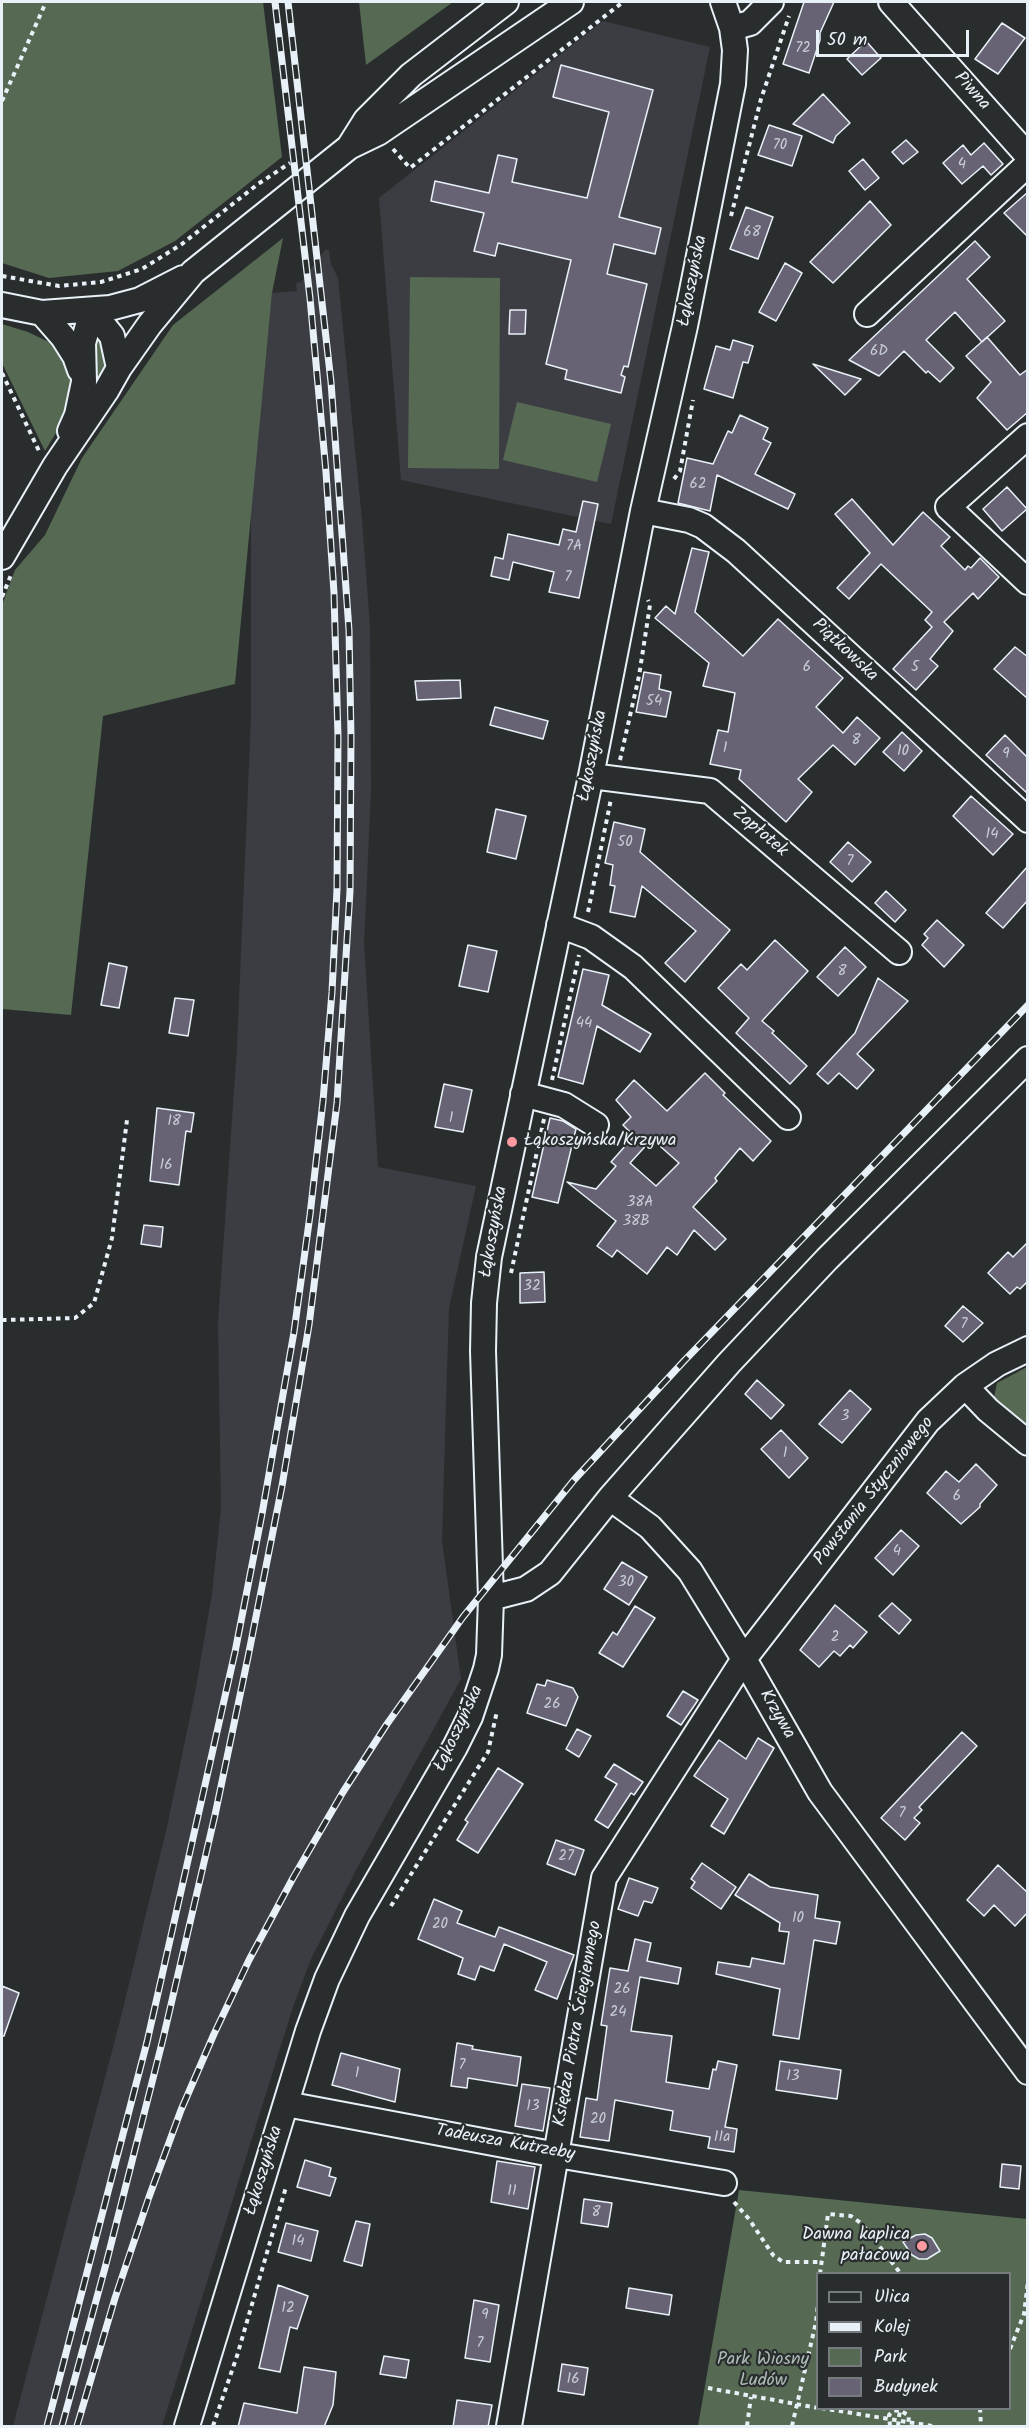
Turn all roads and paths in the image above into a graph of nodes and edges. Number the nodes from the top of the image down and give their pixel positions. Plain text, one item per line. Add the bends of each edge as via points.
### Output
1 (46, 2) edge
2 (506, 2) edge
3 (571, 2) edge
4 (623, 2) edge
5 (723, 2) edge
6 (771, 2) edge
7 (891, 2) edge
8 (732, 28) junction
9 (2, 101) edge
10 (349, 147) junction
11 (1028, 156) edge
12 (297, 159) dead end
13 (1028, 164) edge
14 (410, 168) dead end
15 (193, 272) junction
16 (2, 276) edge
17 (2, 305) edge
18 (92, 311) junction
19 (42, 313) junction
20 (867, 314) dead end
21 (119, 368) junction
22 (84, 382) junction
23 (1028, 436) edge
24 (55, 466) junction
25 (643, 511) junction
26 (2, 557) edge
27 (1028, 582) edge
28 (591, 776) junction
29 (1028, 820) edge
30 (559, 925) junction
31 (899, 952) dead end
32 (1028, 1059) edge
33 (523, 1094) junction
34 (788, 1117) dead end
35 (128, 1120) dead end
36 (596, 1125) dead end
37 (2, 1320) edge
38 (1028, 1349) edge
39 (965, 1386) junction
40 (1028, 1443) edge
41 (610, 1498) junction
42 (491, 1598) junction
43 (744, 1659) junction
44 (1028, 2072) edge
45 (286, 2104) junction
46 (557, 2155) junction
47 (727, 2190) joint
48 (821, 2262) junction
49 (820, 2272) edge
50 (899, 2272) edge
51 (1028, 2281) edge
52 (1024, 2314) junction
53 (1028, 2321) edge
54 (816, 2325) edge
55 (1011, 2346) edge
56 (708, 2388) dead end
57 (751, 2397) junction
58 (797, 2405) junction
59 (816, 2408) edge
60 (832, 2410) edge
61 (897, 2410) edge
62 (901, 2410) edge
63 (902, 2410) edge
64 (980, 2410) edge
65 (888, 2419) junction
66 (899, 2420) junction
67 (909, 2424) edge
68 (187, 2427) edge
69 (509, 2427) edge
70 (747, 2427) edge
71 (792, 2427) edge
72 (890, 2427) edge
73 (898, 2427) edge
74 (932, 2427) edge
75 (981, 2427) edge

1 - 9 path
2 - 10 street via 411,75 366,120
3 - 10 street via 378,134
4 - 14 path
5 - 8 street, Łąkoszyńska
6 - 8 street via 750,24
7 - 11 street, Piwna
8 - 25 street, Łąkoszyńska via 733,84
10 - 15 street
12 - 16 path via 142,269 101,282 59,286
13 - 20 street
15 - 18 street via 140,300
15 - 21 street
17 - 19 street
18 - 19 street
18 - 21 street via 111,336
18 - 22 street via 83,344
19 - 22 street via 75,356
21 - 24 street
22 - 24 street via 77,415
23 - 27 street via 948,507
24 - 26 street
25 - 28 street, Łąkoszyńska
25 - 29 street, Piątkowska via 703,526 736,551
28 - 30 street, Łąkoszyńska
28 - 31 street, Zapłotek via 710,791
30 - 33 street, Łąkoszyńska
30 - 34 street via 591,937 633,967
32 - 41 street via 827,1259
33 - 36 street via 564,1105
33 - 42 street, Łąkoszyńska via 489,1257 484,1303
35 - 37 path via 112,1238 94,1303 75,1318
38 - 39 street, Powstania Styczniowego
39 - 40 street
39 - 43 street, Powstania Styczniowego via 928,1421
41 - 42 street via 550,1573 526,1589
41 - 43 street, Krzywa via 650,1527 690,1571
42 - 45 street, Łąkoszyńska via 489,1655 470,1717 357,1916 327,1978
43 - 44 street, Krzywa via 820,1792
43 - 46 street, Księdza Piotra Ściegiennego via 604,1878
45 - 46 street, Tadeusza Kutrzeby
45 - 68 street, Łąkoszyńska
46 - 47 street, Tadeusza Kutrzeby
46 - 69 street, Księdza Piotra Ściegiennego
47 - 48 path via 773,2255 783,2262
48 - 49 path
48 - 50 path via 828,2214 851,2216 862,2224
51 - 52 path
52 - 53 path
52 - 55 path
54 - 58 path
56 - 57 path
57 - 58 path
57 - 70 path
58 - 59 path
58 - 71 path
60 - 65 path
61 - 65 path
62 - 66 path
63 - 67 path via 908,2414
64 - 75 path
65 - 66 path
65 - 72 path
66 - 67 path
66 - 73 path
67 - 74 path

